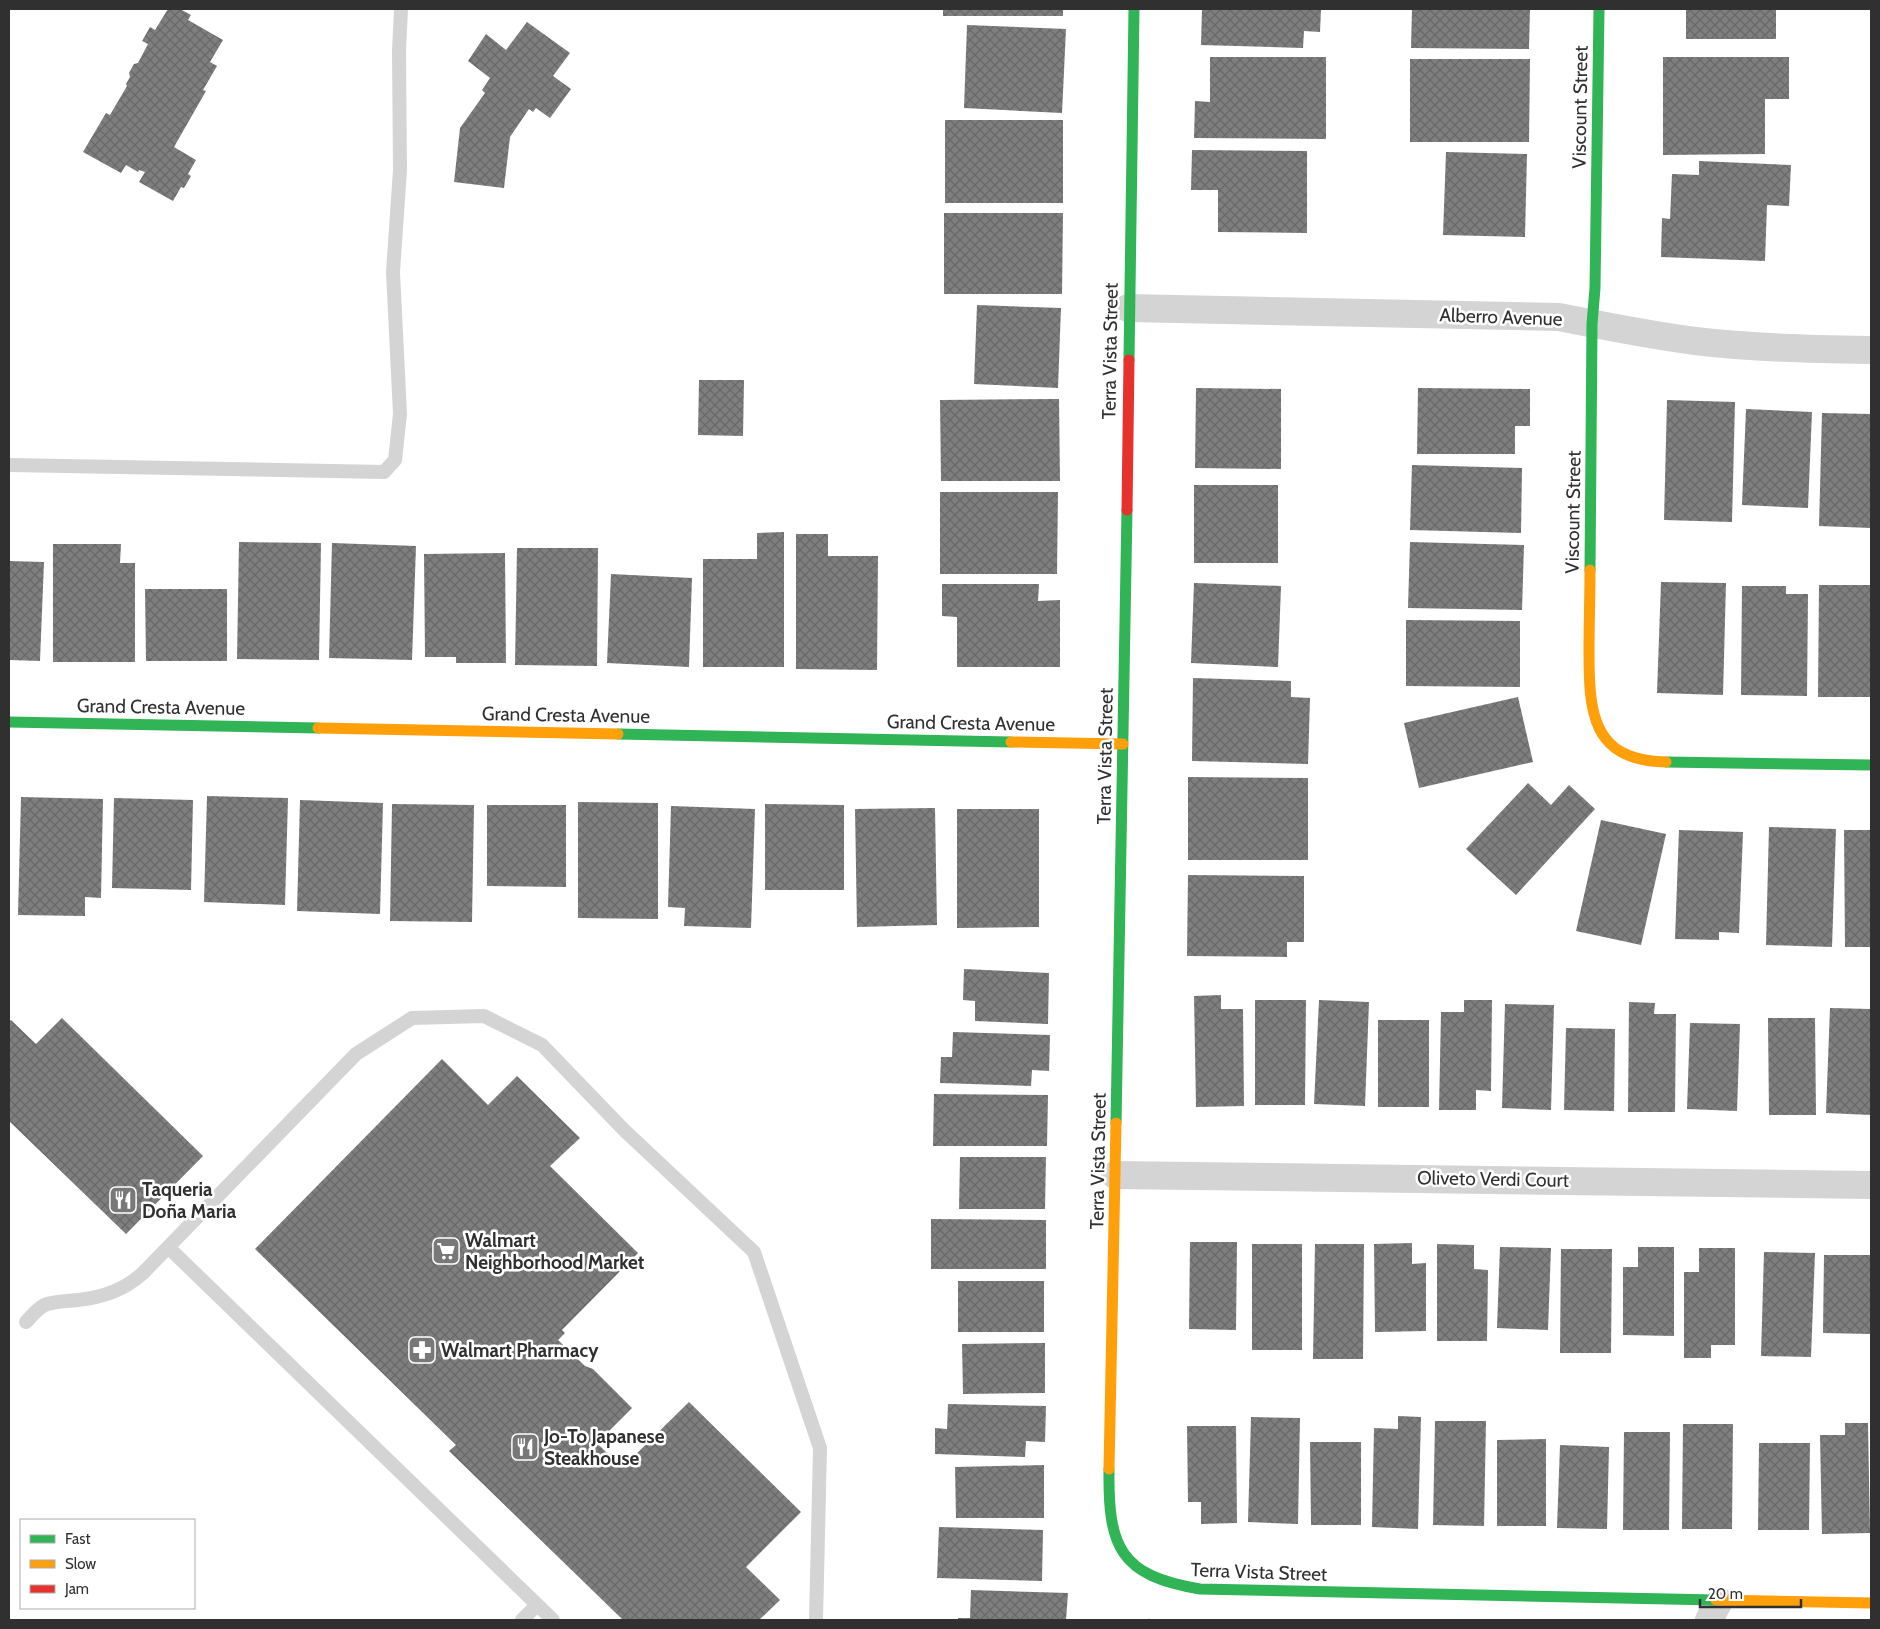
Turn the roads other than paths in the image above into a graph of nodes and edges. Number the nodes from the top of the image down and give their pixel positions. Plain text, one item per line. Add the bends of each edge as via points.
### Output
1 (401, 9) edge
2 (1134, 9) edge
3 (1600, 9) edge
4 (1128, 308) junction
5 (1592, 324) junction
6 (1871, 350) edge
7 (9, 465) edge
8 (9, 722) edge
9 (1123, 744) junction
10 (1871, 765) edge
11 (1115, 1175) junction
12 (1871, 1185) edge
13 (168, 1247) junction
14 (26, 1322) dead end
15 (1871, 1603) edge
16 (537, 1605) junction
17 (1719, 1614) edge
18 (522, 1620) edge
19 (553, 1620) edge
20 (816, 1620) edge

1 - 7 lane via 400,170 393,272 400,414 395,460 384,472
2 - 4 street, Terra Vista Street
3 - 5 street, Viscount Street
4 - 5 street, Alberro Avenue via 1559,317
4 - 9 street, Terra Vista Street
5 - 6 street, Alberro Avenue via 1697,341 1803,349
5 - 10 street, Viscount Street via 1587,688 1593,717 1602,737 1625,754 1656,762
8 - 9 street, Grand Cresta Avenue
9 - 11 street, Terra Vista Street
11 - 12 street, Oliveto Verdi Court
11 - 17 street, Terra Vista Street via 1110,1511 1118,1545 1132,1563 1152,1576 1178,1586 1200,1589
13 - 14 lane via 131,1284 119,1291 46,1304
13 - 16 lane
13 - 20 lane via 356,1054 412,1018 484,1016 542,1045 624,1130 754,1252 820,1448
15 - 17 street, Terra Vista Street
16 - 18 lane
16 - 19 lane

